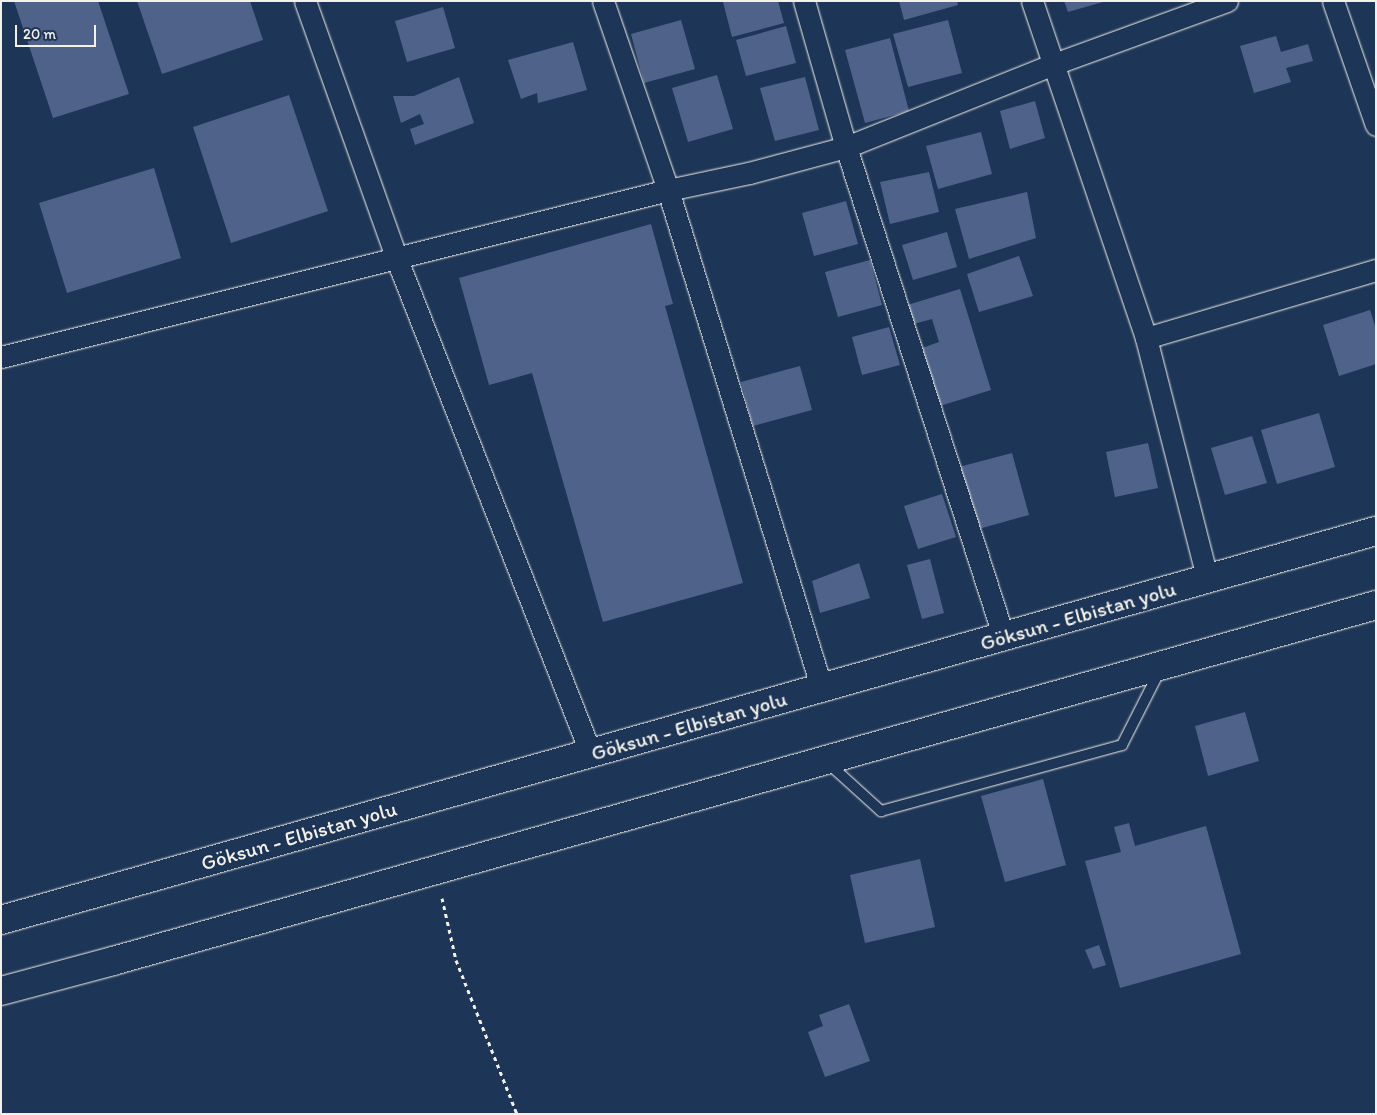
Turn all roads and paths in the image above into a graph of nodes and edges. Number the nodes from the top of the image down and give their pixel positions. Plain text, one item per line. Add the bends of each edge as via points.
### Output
1 (305, 1) edge
2 (603, 1) edge
3 (804, 1) edge
4 (1032, 1) edge
5 (1227, 1) edge
6 (1333, 1) edge
7 (1054, 64) junction
8 (1376, 125) edge
9 (846, 147) junction
10 (668, 190) junction
11 (396, 257) junction
12 (1376, 270) edge
13 (1146, 338) junction
14 (1, 357) edge
15 (1376, 531) edge
16 (1207, 578) junction
17 (1376, 605) edge
18 (1004, 638) junction
19 (1163, 665) junction
20 (822, 689) junction
21 (591, 754) junction
22 (825, 760) junction
23 (436, 870) junction
24 (1, 920) edge
25 (1, 991) edge
26 (517, 1114) edge

1 - 11 street
2 - 10 street
3 - 9 street
4 - 7 street
5 - 7 street
6 - 8 street
7 - 9 street
7 - 13 street
9 - 10 street
9 - 18 street
10 - 11 street
10 - 20 street
11 - 14 street
11 - 21 street
12 - 13 street
13 - 16 street
15 - 16 highway, Göksun - Elbistan yolu
16 - 18 highway, Göksun - Elbistan yolu
17 - 19 highway
18 - 20 highway, Göksun - Elbistan yolu
19 - 22 highway
19 - 22 lane via 1122,745 882,811
20 - 21 highway, Göksun - Elbistan yolu
21 - 24 highway, Göksun - Elbistan yolu
22 - 23 highway
23 - 25 highway
23 - 26 path via 456,960

